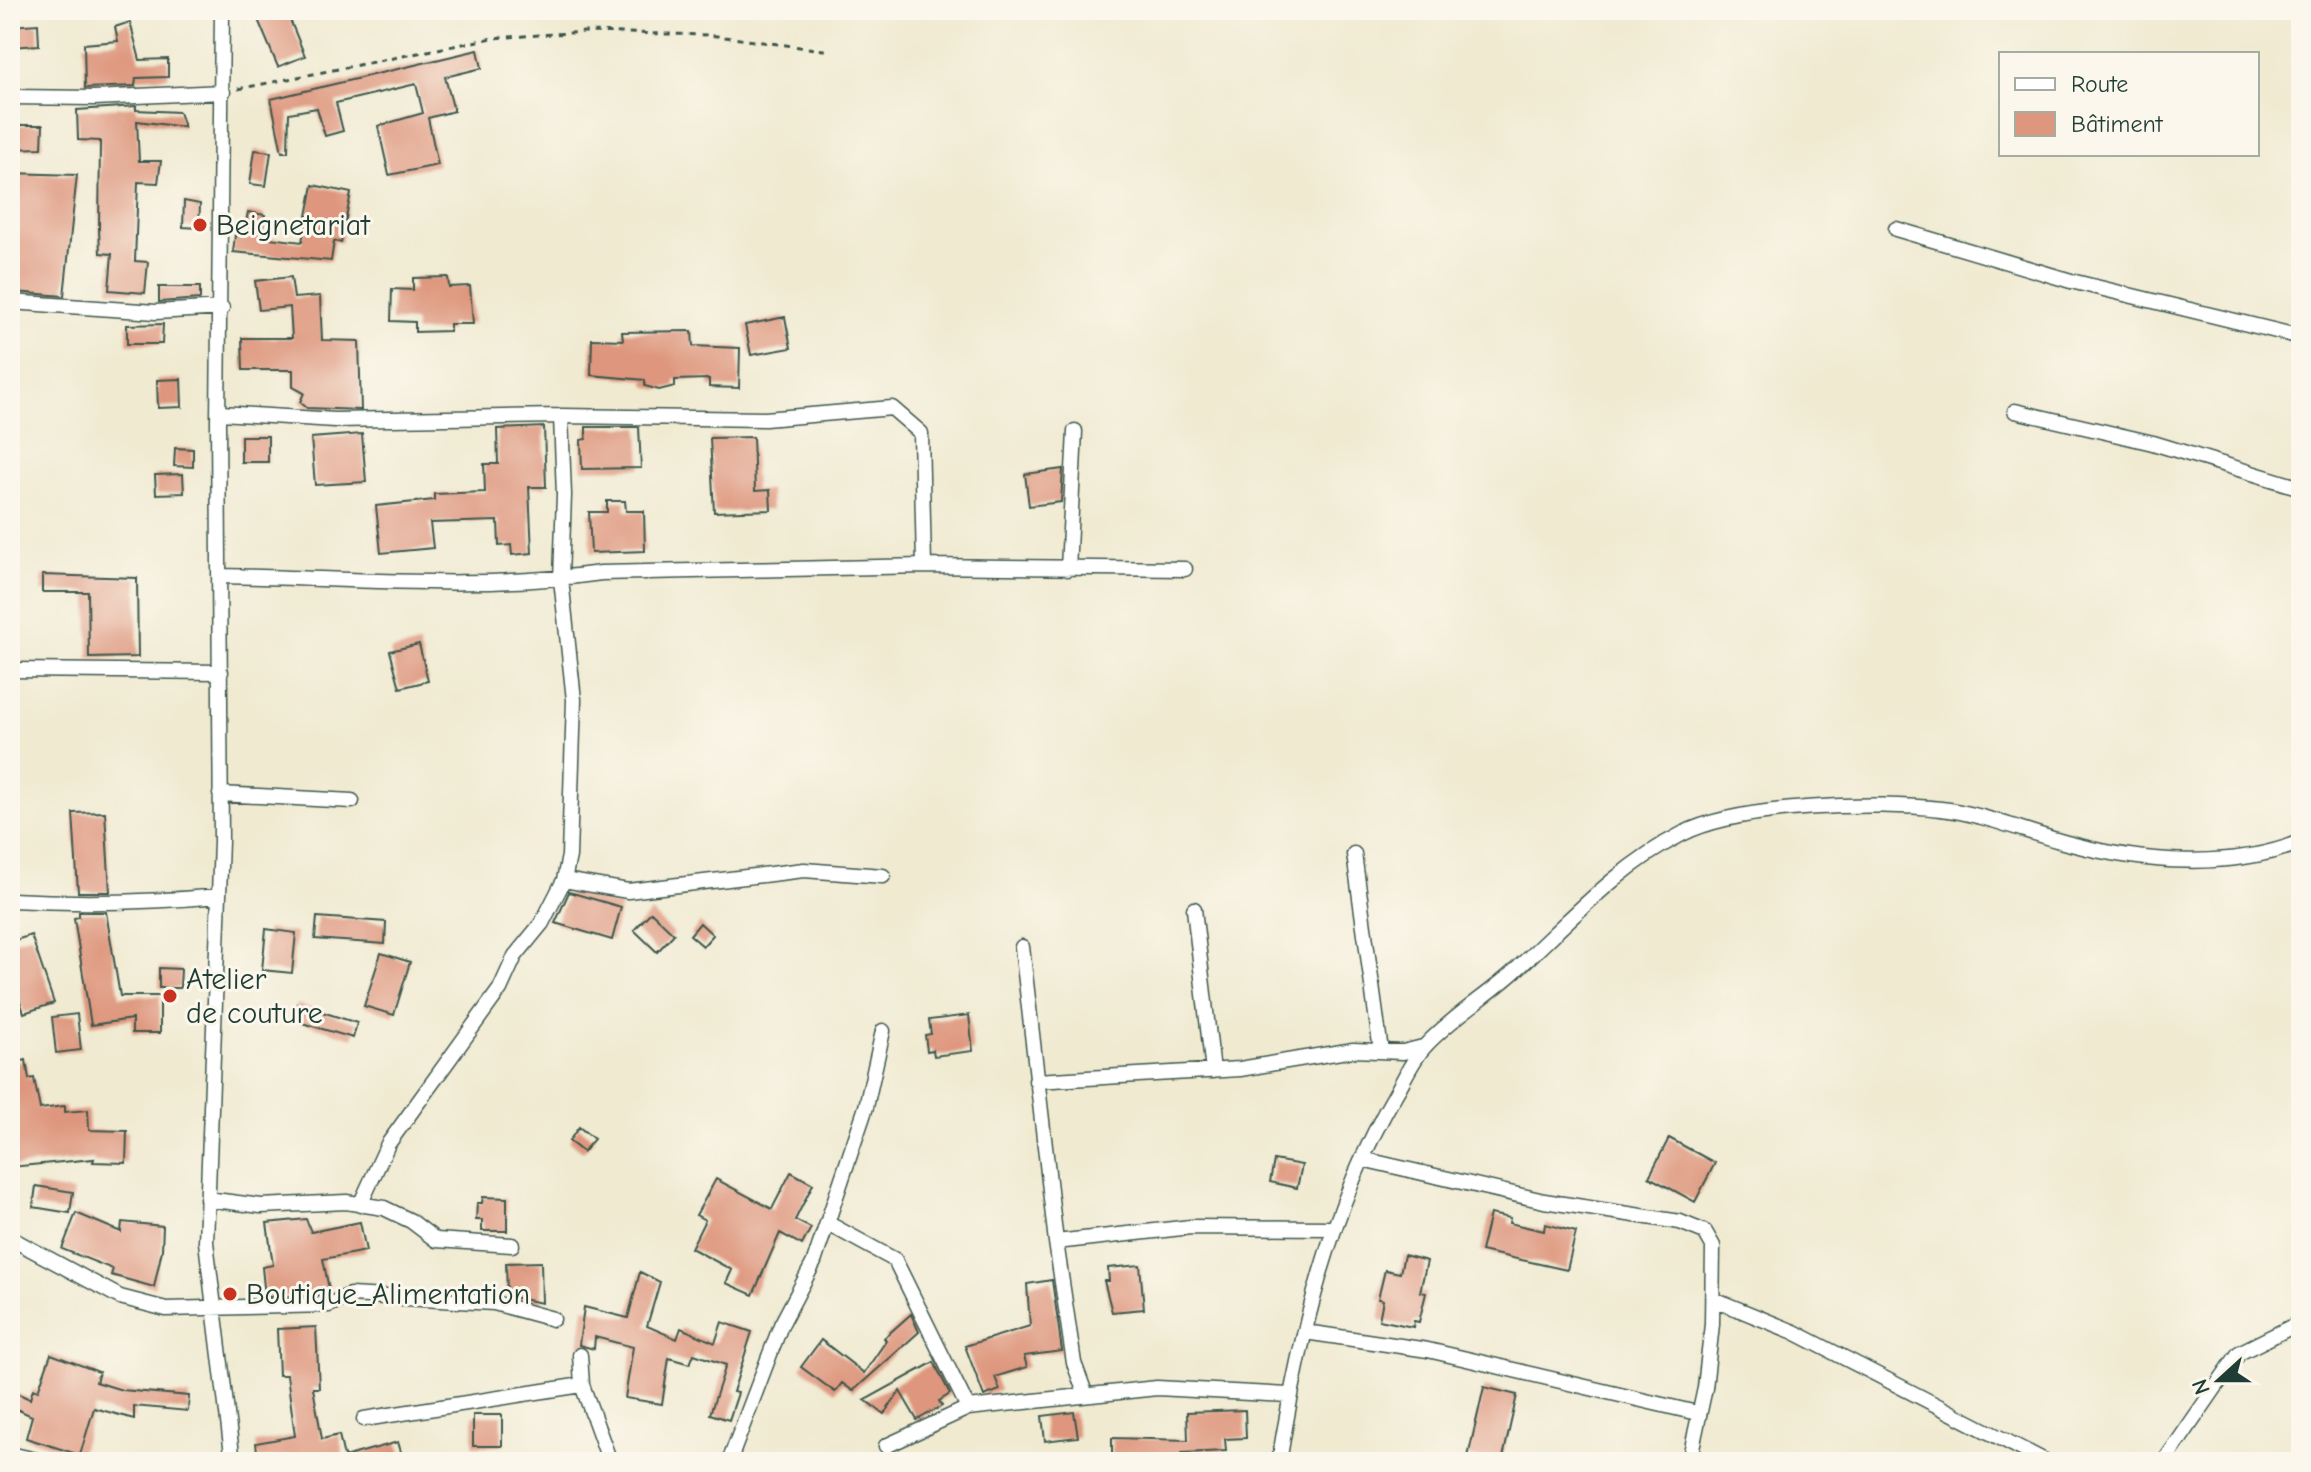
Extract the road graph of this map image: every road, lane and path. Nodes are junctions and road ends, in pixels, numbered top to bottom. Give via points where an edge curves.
1 (222, 10) edge
2 (831, 51) dead end
3 (223, 92) junction
4 (10, 97) edge
5 (1896, 229) dead end
6 (10, 302) edge
7 (222, 308) junction
8 (2301, 337) edge
9 (2015, 411) dead end
10 (221, 413) junction
11 (561, 416) junction
12 (1075, 431) dead end
13 (2301, 488) edge
14 (924, 566) junction
15 (1068, 569) junction
16 (1185, 569) dead end
17 (221, 576) junction
18 (561, 579) junction
19 (10, 670) edge
20 (221, 672) junction
21 (220, 794) junction
22 (352, 801) dead end
23 (2301, 842) edge
24 (1354, 854) dead end
25 (883, 876) dead end
26 (564, 880) junction
27 (219, 896) junction
28 (10, 900) edge
29 (1194, 909) dead end
30 (1022, 947) dead end
31 (883, 1031) dead end
32 (1423, 1047) junction
33 (1381, 1051) junction
34 (1213, 1071) junction
35 (1036, 1081) junction
36 (1362, 1159) junction
37 (207, 1199) junction
38 (360, 1205) junction
39 (827, 1223) junction
40 (1332, 1228) junction
41 (10, 1238) edge
42 (1056, 1242) junction
43 (512, 1245) dead end
44 (1713, 1299) junction
45 (215, 1310) junction
46 (553, 1319) dead end
47 (2301, 1322) edge
48 (1305, 1332) junction
49 (580, 1355) dead end
50 (582, 1385) junction
51 (1085, 1393) junction
52 (1288, 1395) junction
53 (968, 1408) junction
54 (1697, 1413) junction
55 (364, 1419) dead end
56 (886, 1446) dead end
57 (10, 1454) edge
58 (45, 1462) edge
59 (233, 1462) edge
60 (610, 1462) edge
61 (729, 1462) edge
62 (1279, 1462) edge
63 (1689, 1462) edge
64 (2047, 1462) edge
65 (2164, 1462) edge

1 - 3 street
2 - 3 path via 709,35 585,32 493,38
3 - 4 street
3 - 7 street
5 - 8 street via 2071,281
6 - 7 street via 156,312
7 - 10 street
9 - 13 street via 2153,443
10 - 11 street via 335,420
10 - 17 street
11 - 14 street via 765,419 892,408 921,433
11 - 18 street
12 - 15 street
14 - 15 street
14 - 18 street via 601,573
15 - 16 street
17 - 18 street via 402,583
17 - 20 street
18 - 26 street via 574,700
19 - 20 street
20 - 21 street
21 - 22 street
21 - 27 street
23 - 32 street via 2235,858 2183,860 2075,845 1946,809 1882,803 1708,825 1680,835 1637,862
24 - 33 street
25 - 26 street via 804,870 628,891
26 - 38 street via 500,989 388,1144
27 - 28 street via 135,904
27 - 37 street
29 - 34 street
30 - 35 street
31 - 39 street via 866,1107
32 - 33 street
32 - 36 street
33 - 34 street via 1353,1050
34 - 35 street
35 - 42 street
36 - 40 street
36 - 44 street via 1544,1201 1698,1228 1713,1246
37 - 38 street via 261,1206
37 - 45 street via 206,1242
38 - 43 street via 384,1208 436,1240
39 - 53 street via 895,1260
39 - 61 street
40 - 42 street via 1191,1227
40 - 48 street
41 - 45 street via 120,1297 166,1309
42 - 51 street via 1074,1363
44 - 54 street via 1705,1388
44 - 64 street via 1794,1332
45 - 46 street via 329,1305 350,1295 494,1303
45 - 59 street
47 - 65 street via 2239,1353
48 - 52 street
48 - 54 street via 1443,1353
49 - 50 street
50 - 55 street
50 - 60 street
51 - 52 street via 1201,1389
51 - 53 street
52 - 62 street
53 - 56 street
54 - 63 street
57 - 58 street

